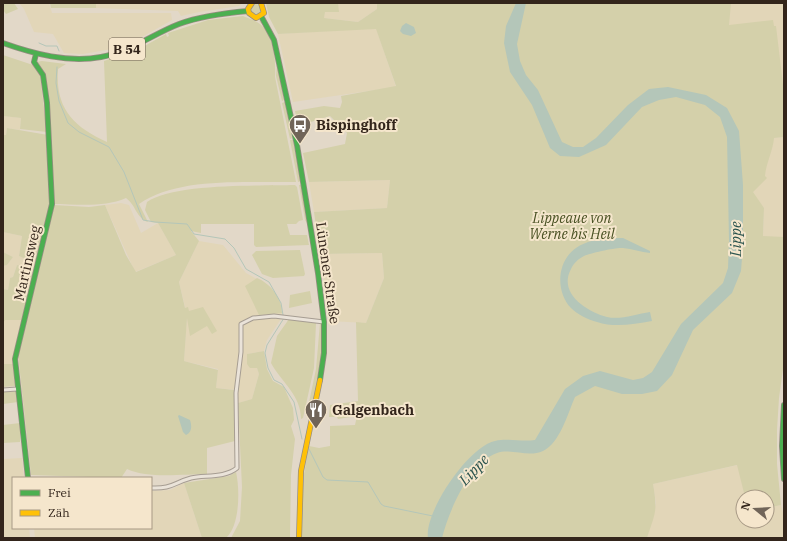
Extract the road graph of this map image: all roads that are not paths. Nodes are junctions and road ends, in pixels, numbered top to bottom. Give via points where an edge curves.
1 (252, 3) edge
2 (260, 3) edge
3 (248, 11) junction
4 (261, 16) junction
5 (3, 43) edge
6 (36, 54) junction
7 (324, 322) junction
8 (17, 389) junction
9 (3, 390) edge
10 (784, 405) edge
11 (28, 477) edge
12 (784, 479) edge
13 (152, 488) edge
14 (299, 538) edge

1 - 3 main road
2 - 4 main road via 264,8
3 - 4 main road via 254,18
3 - 6 main road, B 54 via 186,21 132,47 103,57 65,60
4 - 7 main road, Lünener Straße via 274,40 297,145
5 - 6 main road, B 54
6 - 8 main road, Martinsweg via 34,62 42,76 47,103 52,204 15,359
7 - 13 street via 288,316 254,318 243,322 240,327 241,352 236,393 237,468 230,473 190,478 167,488
7 - 14 main road, Lünener Straße via 323,368 304,447 301,471
8 - 9 street
8 - 11 main road, Martinsweg
10 - 12 main road

